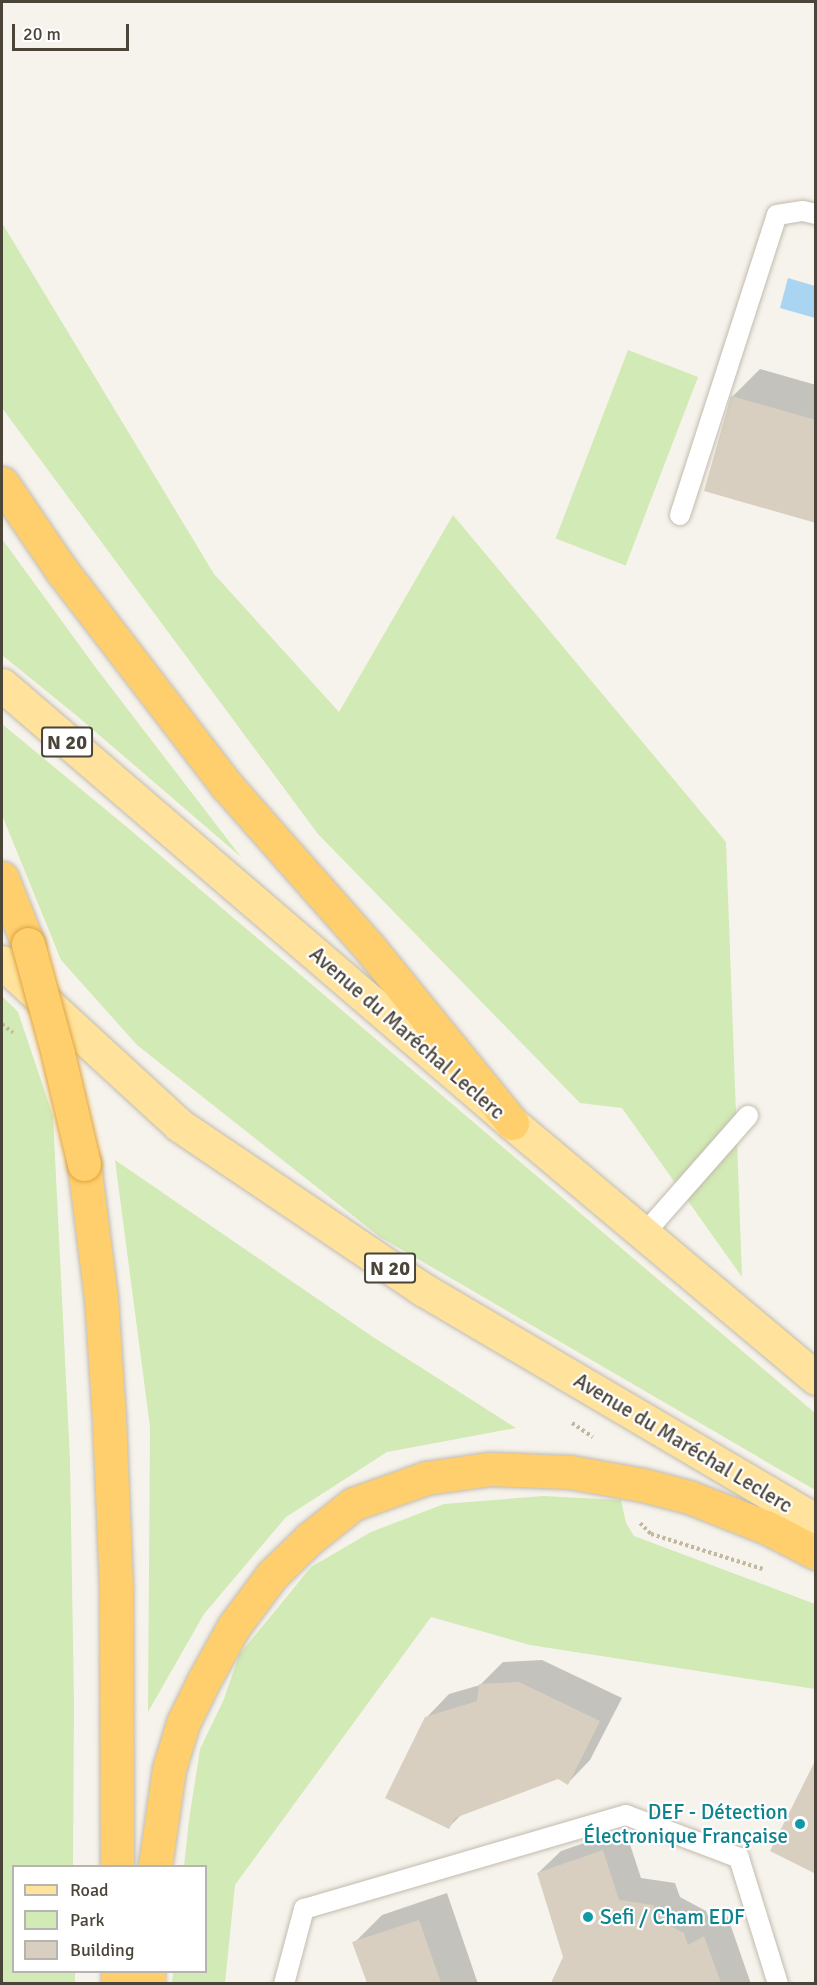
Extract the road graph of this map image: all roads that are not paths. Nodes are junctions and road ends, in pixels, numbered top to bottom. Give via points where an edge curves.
1 (816, 214) edge
2 (2, 483) edge
3 (680, 515) dead end
4 (2, 685) edge
5 (2, 878) edge
6 (15, 953) edge
7 (748, 1116) dead end
8 (512, 1123) junction
9 (643, 1235) junction
10 (816, 1378) edge
11 (816, 1521) edge
12 (816, 1552) edge
13 (117, 1865) edge
14 (155, 1865) edge
15 (284, 1983) edge
16 (778, 1983) edge

1 - 3 lane via 803,211 777,215
2 - 8 highway via 62,571 227,786 369,947
4 - 8 main road, Avenue du Maréchal Leclerc / N 20
5 - 6 highway
6 - 11 main road, Avenue du Maréchal Leclerc / N 20 via 179,1125 424,1290
6 - 13 highway, bridge via 58,1054 84,1164 101,1298 116,1587
7 - 9 lane
8 - 9 main road, Avenue du Maréchal Leclerc / N 20
9 - 10 main road, Avenue du Maréchal Leclerc / N 20
12 - 14 highway via 689,1497 570,1472 490,1469 437,1477 353,1504 272,1575 234,1626 203,1682 183,1723 169,1769
15 - 16 lane via 304,1909 626,1815 739,1858

